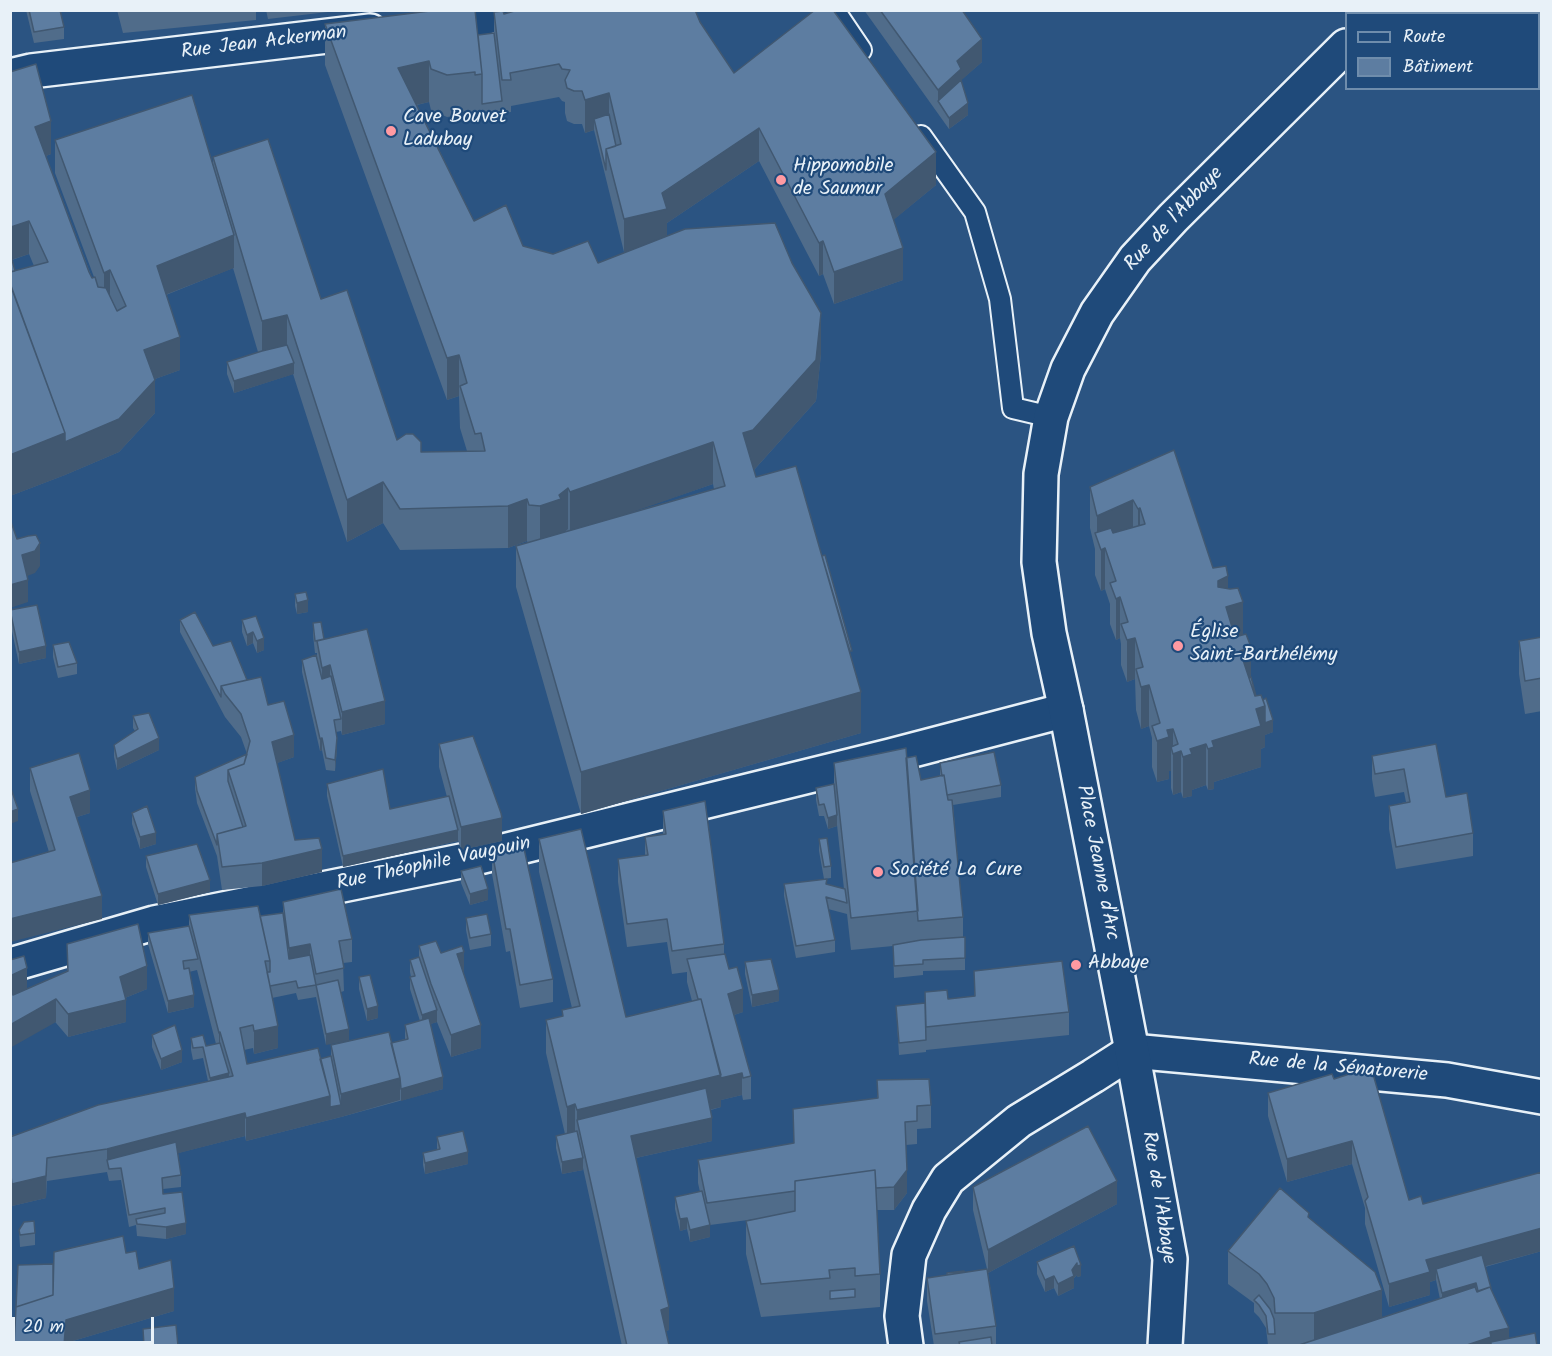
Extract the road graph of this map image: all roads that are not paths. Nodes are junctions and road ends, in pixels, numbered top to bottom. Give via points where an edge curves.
1 (518, 10) edge
2 (834, 10) edge
3 (1345, 48) edge
4 (874, 68) edge
5 (10, 76) edge
6 (908, 116) edge
7 (1051, 417) junction
8 (1066, 710) junction
9 (10, 965) edge
10 (1132, 1051) junction
11 (1542, 1097) edge
12 (906, 1346) edge
13 (1165, 1346) edge

1 - 5 street, Rue Jean Ackerman via 479,19
2 - 4 lane
3 - 7 street, Rue de l'Abbaye via 1135,259 1097,313 1068,369
6 - 7 lane via 975,212 1000,298 1013,408
7 - 8 street, Rue de l'Abbaye via 1041,474 1039,562
8 - 9 street, Rue Théophile Vaugouin via 471,859 154,922
8 - 10 street, Place Jeanne d'Arc
10 - 11 street, Rue de la Sénatorerie via 1447,1080
10 - 12 street via 1019,1121 948,1179 909,1255 902,1317
10 - 13 street, Rue de l'Abbaye via 1170,1259

